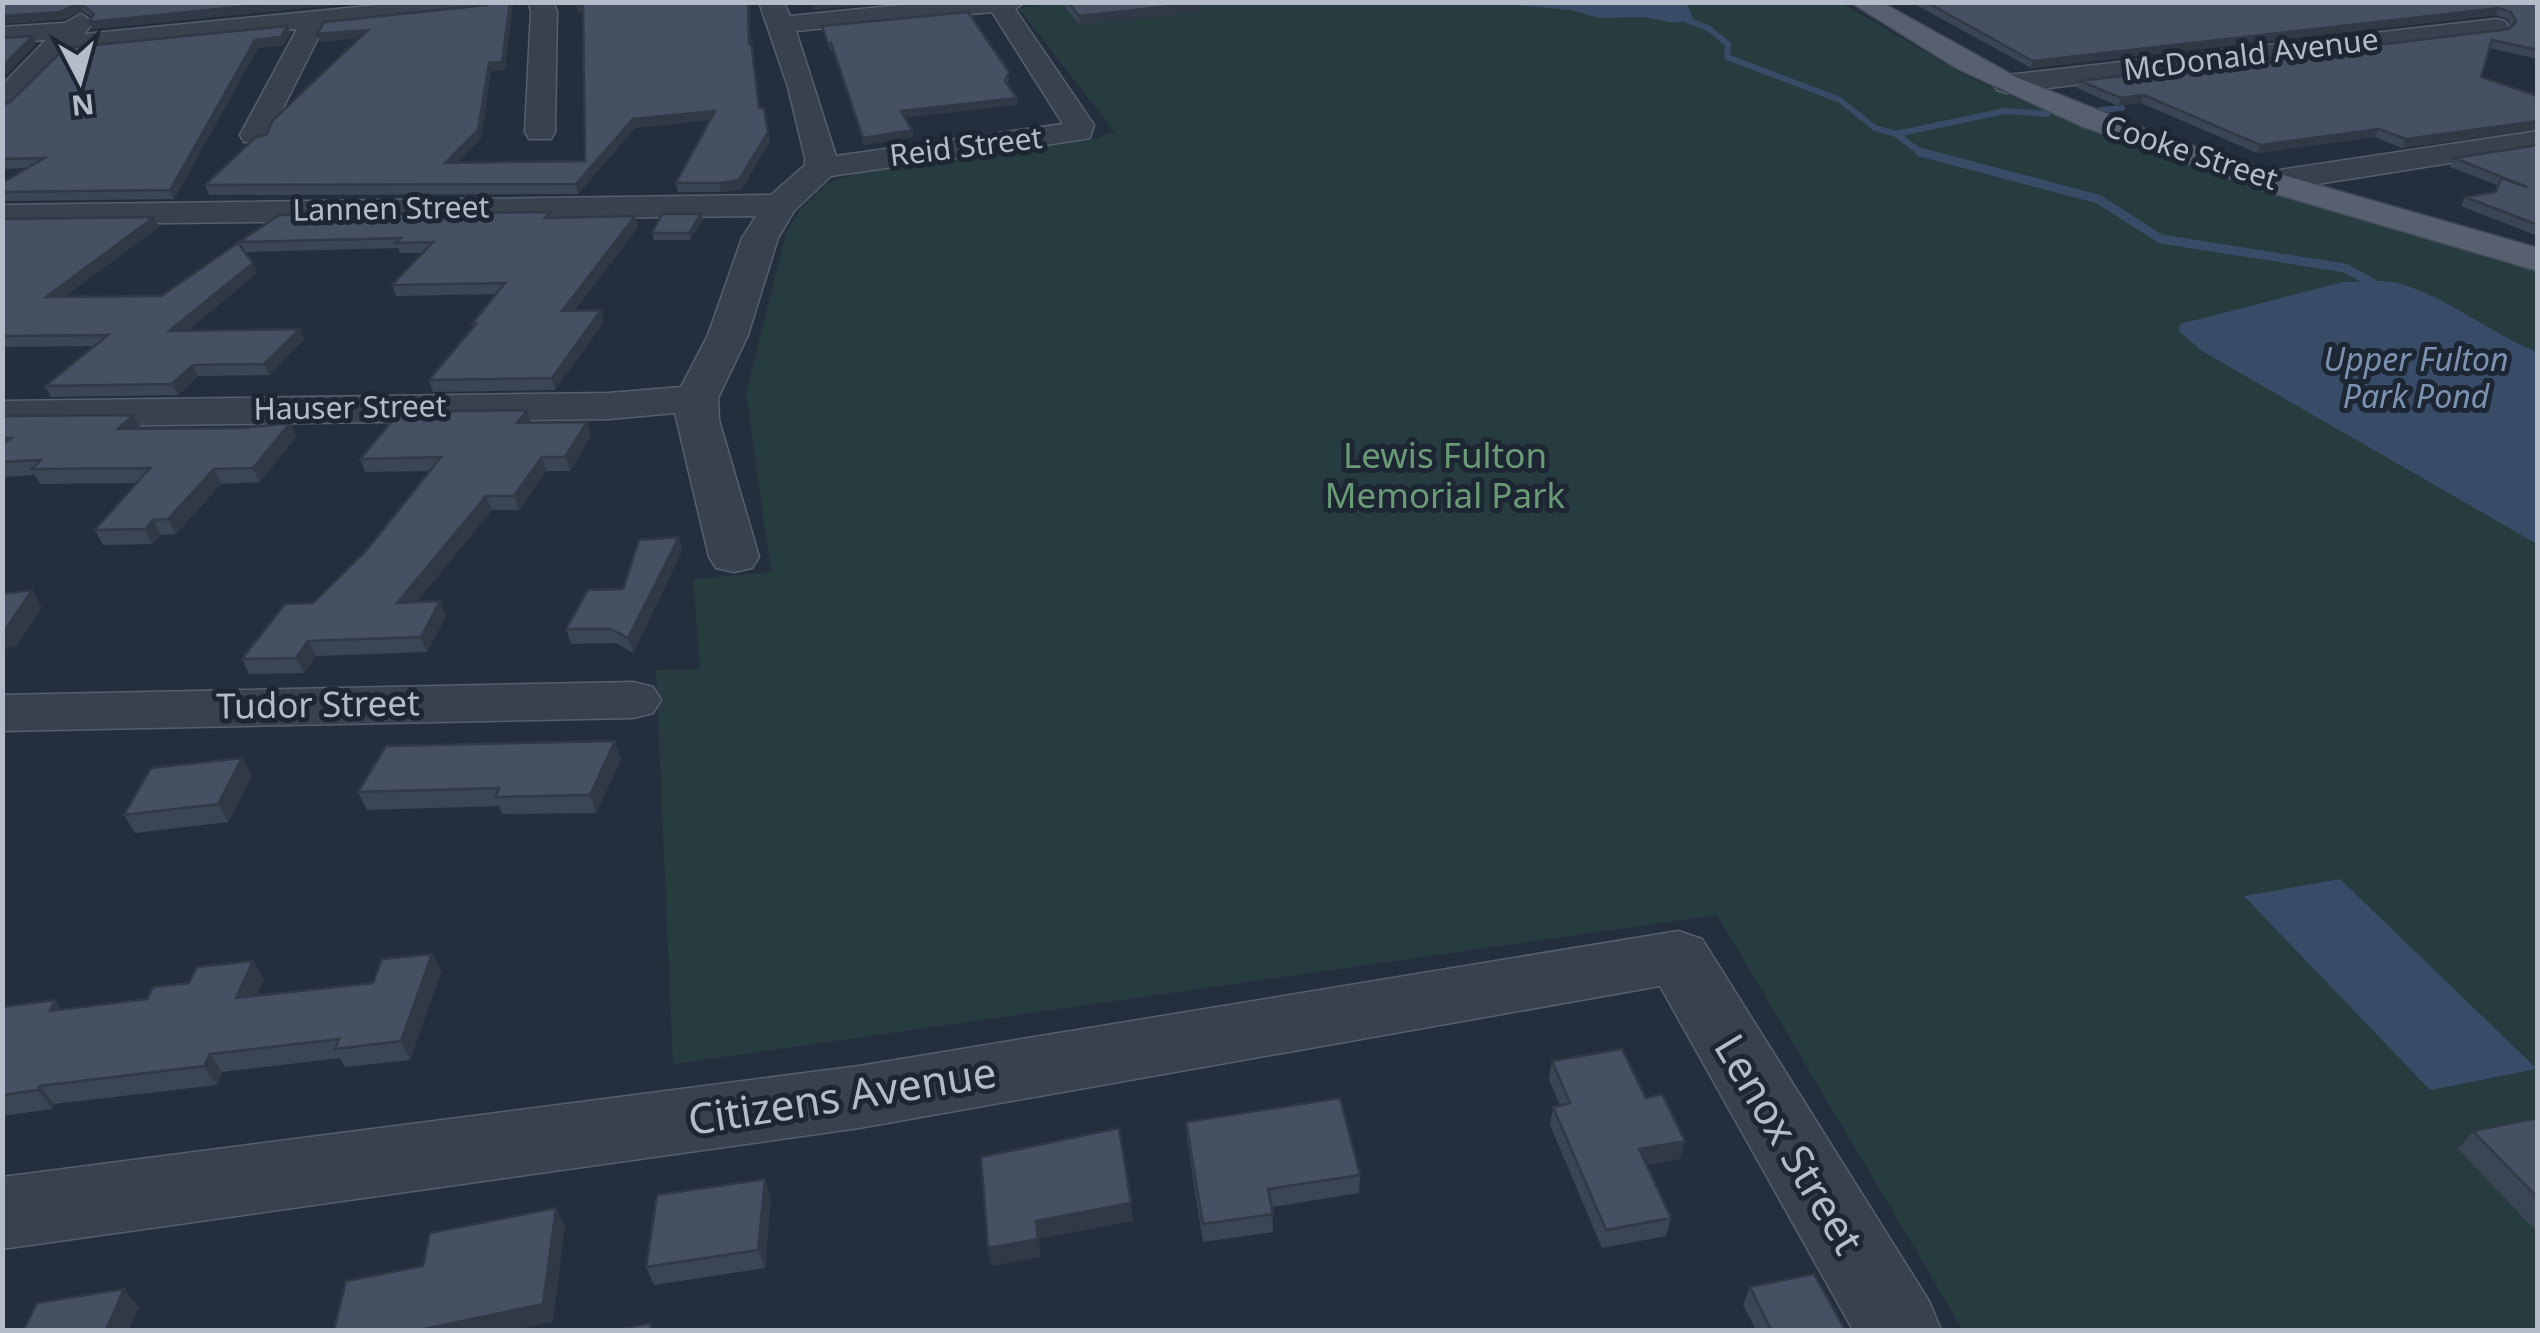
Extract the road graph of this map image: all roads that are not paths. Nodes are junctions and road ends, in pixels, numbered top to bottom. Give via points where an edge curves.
1 (106, 2) edge
2 (489, 2) edge
3 (540, 2) edge
4 (1012, 2) edge
5 (1862, 2) edge
6 (999, 3) edge
7 (2419, 11) edge
8 (776, 14) edge
9 (314, 19) junction
10 (2496, 27) junction
11 (2524, 33) edge
12 (2, 34) edge
13 (63, 38) junction
14 (2007, 84) junction
15 (2, 102) edge
16 (540, 132) dead end
17 (254, 135) edge
18 (2538, 140) edge
19 (821, 168) junction
20 (2273, 181) junction
21 (780, 205) junction
22 (2, 215) edge
23 (2538, 260) edge
24 (697, 398) junction
25 (2, 414) edge
26 (734, 556) dead end
27 (633, 700) dead end
28 (2, 713) edge
29 (1678, 956) joint
30 (2, 1212) edge
31 (1899, 1330) edge

1 - 13 street
2 - 9 street
3 - 16 street
4 - 6 street
5 - 14 main road, Cooke Street
6 - 8 street
6 - 19 street, Reid Street via 1079,131
7 - 10 street
8 - 19 street via 824,156
9 - 13 street
9 - 17 street
10 - 11 street
10 - 14 street, McDonald Avenue
12 - 13 street
13 - 15 street
14 - 20 main road, Cooke Street via 2117,130
18 - 20 street
19 - 21 street
20 - 23 main road, Cooke Street
21 - 22 street, Lannen Street
21 - 24 street via 760,238 728,335
24 - 25 street, Hauser Street via 609,406
24 - 26 street via 696,420
27 - 28 street, Tudor Street
29 - 30 street, Citizens Avenue via 859,1097
29 - 31 street, Lenox Street

